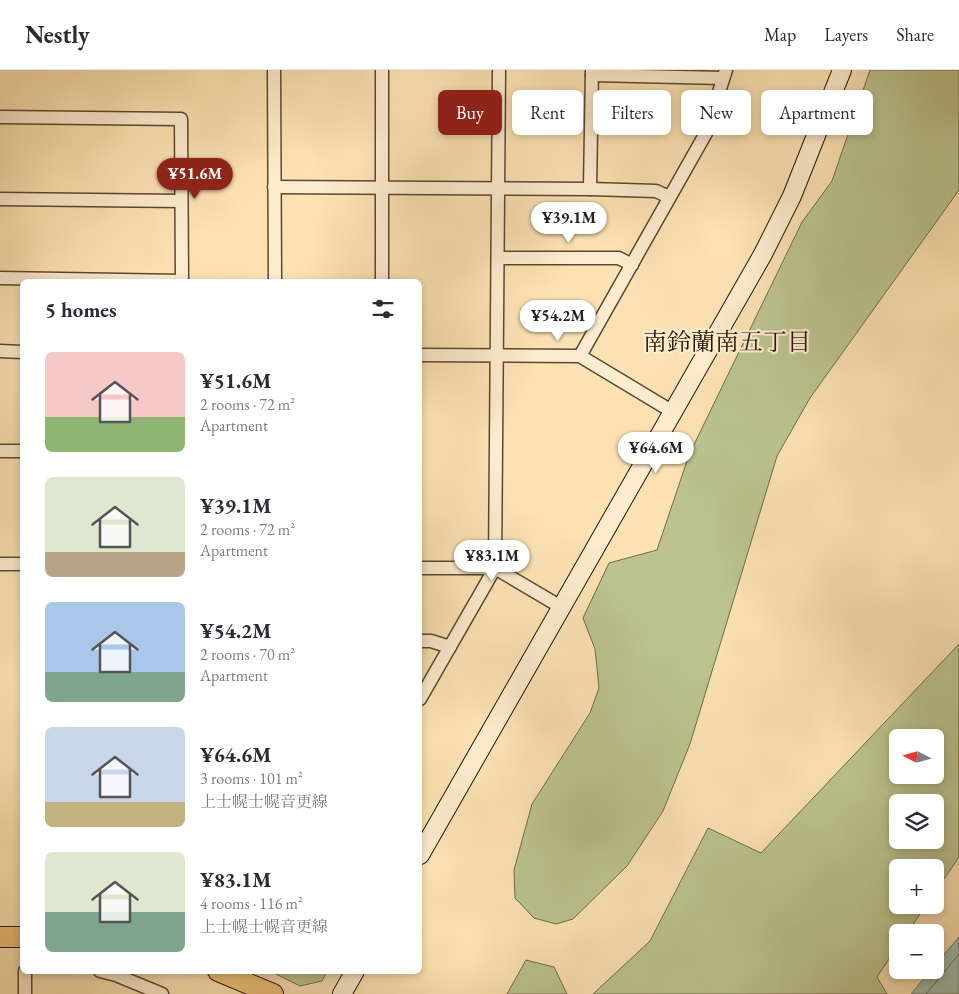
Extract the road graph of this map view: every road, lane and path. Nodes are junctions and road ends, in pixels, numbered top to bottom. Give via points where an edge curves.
1 (274, 70) edge
2 (382, 70) edge
3 (499, 70) edge
4 (842, 70) edge
5 (592, 72) edge
6 (724, 74) edge
7 (0, 117) edge
8 (274, 187) junction
9 (382, 187) junction
10 (498, 189) junction
11 (590, 189) junction
12 (669, 197) junction
13 (0, 199) edge
14 (182, 201) junction
15 (498, 258) junction
16 (632, 265) junction
17 (0, 278) edge
18 (61, 279) edge
19 (182, 279) edge
20 (275, 279) edge
21 (382, 279) edge
22 (0, 351) edge
23 (20, 352) edge
24 (422, 355) edge
25 (497, 355) junction
26 (580, 356) junction
27 (673, 412) junction
28 (0, 451) edge
29 (20, 451) edge
30 (0, 564) edge
31 (20, 564) edge
32 (422, 568) edge
33 (495, 568) junction
34 (561, 607) junction
35 (422, 641) edge
36 (450, 647) junction
37 (422, 696) edge
38 (422, 848) edge
39 (0, 937) edge
40 (20, 937) edge
41 (25, 974) edge
42 (112, 974) edge
43 (225, 974) edge
44 (353, 974) edge
45 (25, 994) edge
46 (162, 994) edge
47 (273, 994) edge
48 (342, 994) edge

1 - 8 street
2 - 9 street
3 - 10 street
4 - 27 main road via 792,196
5 - 6 street
5 - 11 street
6 - 12 street via 706,133
7 - 14 street via 181,119
8 - 9 street
8 - 20 street
9 - 10 street
9 - 21 street
10 - 11 street
10 - 15 street
11 - 12 street via 656,191
12 - 16 street
13 - 14 street
14 - 19 street
15 - 16 street via 619,258
15 - 25 street
16 - 26 street
17 - 18 street
22 - 23 street
24 - 25 street
25 - 26 street
25 - 33 street
26 - 27 street
27 - 34 main road
28 - 29 street
30 - 31 street
32 - 33 street
33 - 34 street
33 - 36 street
34 - 38 main road
35 - 36 street
36 - 37 street
39 - 40 main road
41 - 45 street
42 - 46 street
43 - 47 main road
44 - 48 main road

